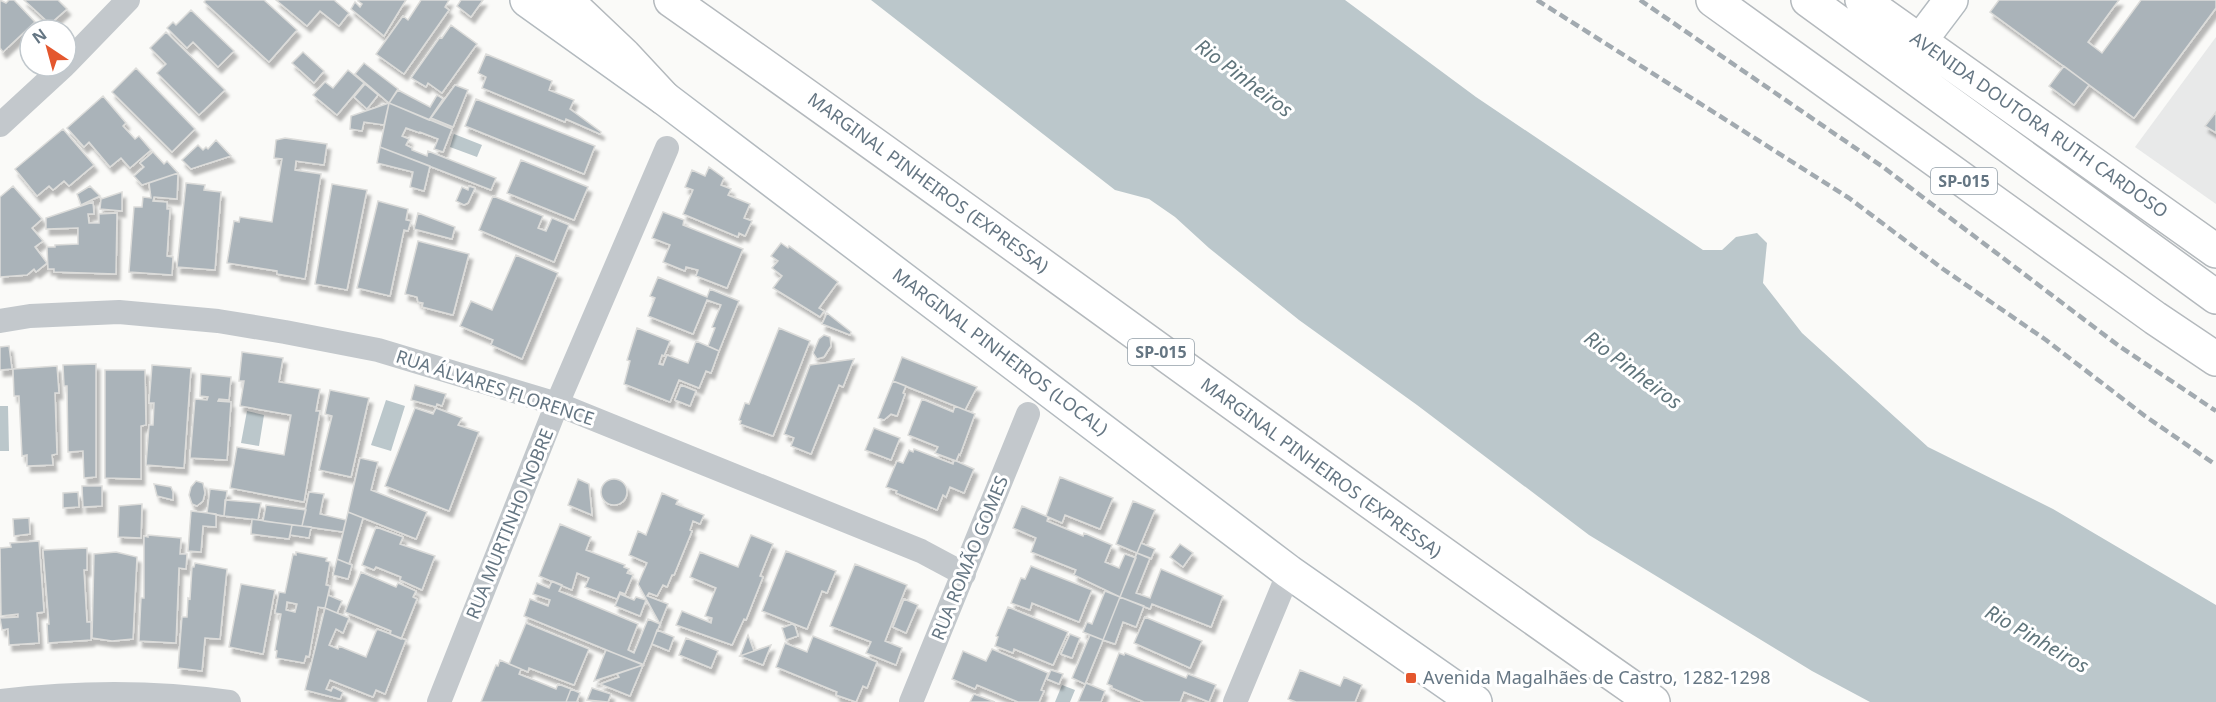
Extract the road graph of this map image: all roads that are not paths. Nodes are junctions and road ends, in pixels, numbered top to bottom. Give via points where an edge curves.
1 (128, 0) edge
2 (527, 0) edge
3 (566, 0) edge
4 (671, 0) edge
5 (1713, 0) edge
6 (1808, 0) edge
7 (1862, 0) edge
8 (1951, 0) edge
9 (1920, 41) junction
10 (78, 52) edge
11 (51, 78) edge
12 (664, 98) junction
13 (0, 125) edge
14 (667, 148) dead end
15 (2216, 251) edge
16 (2216, 297) edge
17 (0, 321) edge
18 (2216, 359) edge
19 (557, 404) junction
20 (1028, 414) dead end
21 (1289, 572) junction
22 (964, 574) junction
23 (0, 701) edge
24 (229, 702) edge
25 (439, 702) edge
26 (911, 702) edge
27 (1235, 702) edge
28 (1475, 702) edge
29 (1653, 702) edge

1 - 10 street
2 - 12 main road, MARGINAL PINHEIROS (LOCAL)
3 - 12 main road
4 - 29 main road, MARGINAL PINHEIROS (EXPRESSA) / SP-015 via 860,132 1455,565
5 - 18 main road, SP-015
6 - 16 main road
7 - 9 main road, AVENIDA DOUTORA RUTH CARDOSO
8 - 9 main road
9 - 15 main road, AVENIDA DOUTORA RUTH CARDOSO
11 - 13 street
12 - 21 main road, MARGINAL PINHEIROS (LOCAL)
14 - 19 street, RUA MURTINHO NOBRE
17 - 19 street, RUA ÁLVARES FLORENCE via 119,312 230,323 378,350
19 - 22 street, RUA ÁLVARES FLORENCE via 921,550
19 - 25 street, RUA MURTINHO NOBRE
20 - 22 street, RUA ROMÃO GOMES
21 - 27 street
21 - 28 main road, MARGINAL PINHEIROS (LOCAL)
22 - 26 street, RUA ROMÃO GOMES
23 - 24 street via 125,694

